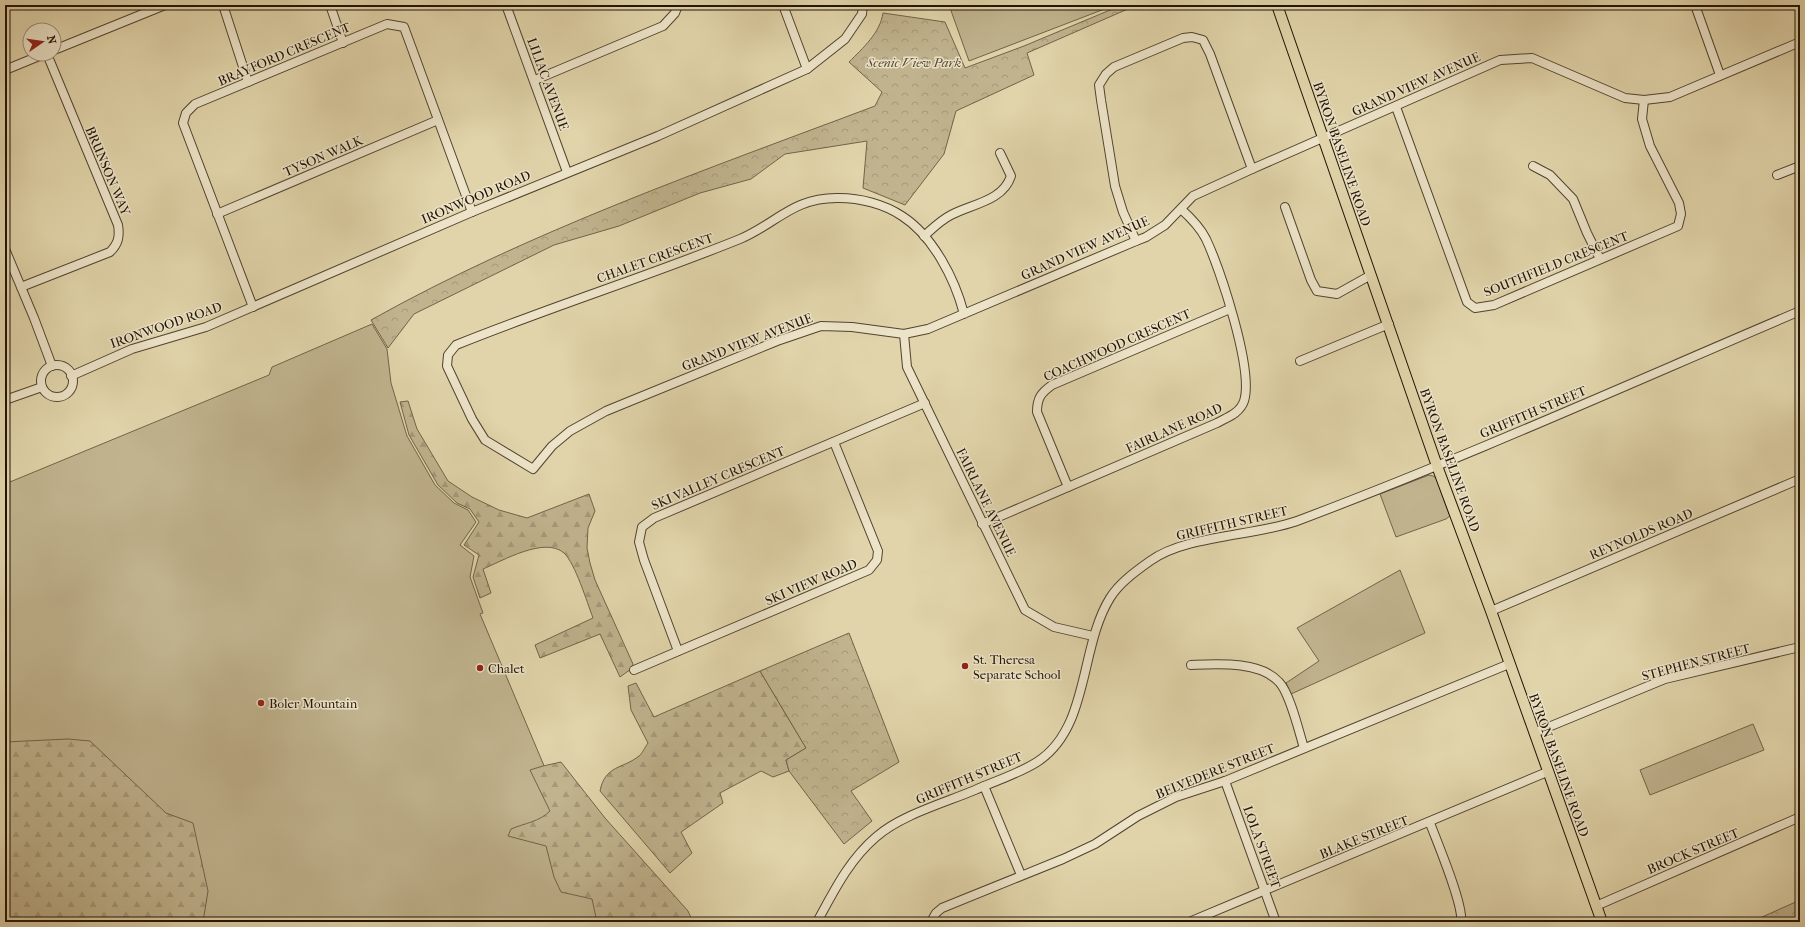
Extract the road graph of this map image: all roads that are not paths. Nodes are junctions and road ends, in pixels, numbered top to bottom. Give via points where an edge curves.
1 (165, 5) edge
2 (223, 5) edge
3 (330, 5) edge
4 (506, 5) edge
5 (678, 5) edge
6 (783, 5) edge
7 (863, 5) edge
8 (1277, 5) edge
9 (1695, 5) edge
10 (1800, 42) edge
11 (343, 43) junction
12 (62, 47) edge
13 (25, 62) edge
14 (48, 62) edge
15 (807, 69) junction
16 (5, 70) edge
17 (1720, 75) junction
18 (535, 80) junction
19 (248, 82) junction
20 (1644, 100) junction
21 (1396, 106) junction
22 (438, 120) junction
23 (1323, 139) junction
24 (1000, 153) dead end
25 (1533, 166) dead end
26 (1800, 166) edge
27 (1252, 169) junction
28 (567, 172) junction
29 (1777, 175) dead end
30 (1285, 207) dead end
31 (1181, 209) junction
32 (472, 212) junction
33 (217, 214) junction
34 (924, 236) junction
35 (1136, 241) junction
36 (5, 249) edge
37 (1600, 259) junction
38 (1371, 275) junction
39 (21, 287) junction
40 (253, 307) junction
41 (1230, 309) junction
42 (1800, 311) edge
43 (964, 314) junction
44 (1389, 324) junction
45 (904, 334) junction
46 (1300, 361) dead end
47 (52, 366) junction
48 (72, 376) junction
49 (42, 387) junction
50 (5, 400) edge
51 (925, 403) junction
52 (834, 442) junction
53 (1436, 466) junction
54 (533, 468) joint
55 (1800, 479) edge
56 (1068, 486) junction
57 (982, 524) junction
58 (1491, 611) junction
59 (1093, 636) junction
60 (1800, 647) edge
61 (678, 651) junction
62 (1509, 664) junction
63 (1192, 665) dead end
64 (634, 670) dead end
65 (1534, 733) junction
66 (1304, 748) junction
67 (1547, 772) junction
68 (1225, 781) junction
69 (984, 786) junction
70 (1799, 820) edge
71 (1430, 822) junction
72 (1021, 875) junction
73 (1264, 890) junction
74 (1596, 906) junction
75 (817, 922) edge
76 (931, 922) edge
77 (1189, 922) edge
78 (1276, 922) edge
79 (1461, 922) edge
80 (1602, 922) edge

1 - 12 street
2 - 19 street
3 - 11 street
4 - 18 street, LILIAC AVENUE
5 - 18 street via 675,13 663,26
6 - 15 street
7 - 15 street, IRONWOOD ROAD via 862,14 845,39
8 - 23 main road, BYRON BASELINE ROAD
9 - 17 street
10 - 17 street, GRAND VIEW AVENUE
11 - 19 street, BRAYFORD CRESCENT
11 - 22 street, BRAYFORD CRESCENT via 387,24 404,27
13 - 16 street
14 - 39 street, BRUNSON WAY via 118,225 119,233 118,240 110,252
15 - 28 street, IRONWOOD ROAD via 658,136
17 - 20 street, GRAND VIEW AVENUE via 1670,97
18 - 28 street, LILIAC AVENUE
19 - 33 street, BRAYFORD CRESCENT via 195,104 186,113 184,123
20 - 21 street, GRAND VIEW AVENUE via 1625,98 1532,58 1516,58 1500,60 1479,68
20 - 37 street, SOUTHFIELD CRESCENT via 1642,119 1650,146 1679,203 1681,214 1678,226
21 - 23 street, GRAND VIEW AVENUE
21 - 37 street, SOUTHFIELD CRESCENT via 1467,302 1476,308 1494,305
22 - 32 street, BRAYFORD CRESCENT
22 - 33 street, TYSON WALK
23 - 27 street, GRAND VIEW AVENUE
23 - 38 main road, BYRON BASELINE ROAD
24 - 34 street via 1011,176 1008,186 988,200 952,214
25 - 37 street via 1550,175 1573,199
26 - 29 street
27 - 31 street, GRAND VIEW AVENUE via 1194,196
27 - 35 street via 1203,40 1192,36 1183,38 1114,67 1099,85 1115,186
28 - 32 street, IRONWOOD ROAD
30 - 38 street via 1317,291 1338,294
31 - 35 street, GRAND VIEW AVENUE via 1165,225
31 - 41 street, FAIRLANE ROAD via 1198,225 1206,239
32 - 40 street, IRONWOOD ROAD
33 - 40 street, BRAYFORD CRESCENT
34 - 43 street, CHALET CRESCENT via 943,265
34 - 54 street, CHALET CRESCENT via 902,216 876,203 838,198 810,202 792,208 742,238 456,345 448,355 447,366 485,440
35 - 43 street, GRAND VIEW AVENUE
36 - 39 street
38 - 44 main road, BYRON BASELINE ROAD
39 - 47 street
40 - 48 street, IRONWOOD ROAD via 206,327 132,349
41 - 56 street, FAIRLANE ROAD via 1238,331 1246,385 1244,400 1238,412
41 - 56 street, COACHWOOD CRESCENT via 1052,385 1043,392 1037,400 1037,412
42 - 53 street, GRIFFITH STREET
43 - 45 street, GRAND VIEW AVENUE
44 - 46 street
44 - 53 main road, BYRON BASELINE ROAD
45 - 51 street, FAIRLANE AVENUE via 907,367
45 - 54 street, GRAND VIEW AVENUE via 821,326 777,341 606,411 570,431 552,446
47 - 48 street via 65,368
47 - 49 street via 44,372
48 - 49 street via 71,388 62,396 49,395
49 - 50 street
51 - 52 street, SKI VALLEY CRESCENT
51 - 57 street, FAIRLANE AVENUE
52 - 61 street, SKI VALLEY CRESCENT via 654,518 642,527 639,542 644,560
52 - 61 street, SKI VIEW ROAD via 878,551 877,560 869,570
53 - 58 main road, BYRON BASELINE ROAD
53 - 59 street, GRIFFITH STREET via 1292,522 1176,548 1154,558 1129,577 1112,595
55 - 58 street, REYNOLDS ROAD
56 - 57 street, FAIRLANE ROAD
57 - 59 street, FAIRLANE AVENUE via 1025,610 1054,627
58 - 62 main road, BYRON BASELINE ROAD
59 - 69 street, GRIFFITH STREET via 1075,708 1062,737 1038,762
60 - 65 street, STEPHEN STREET via 1665,680
61 - 64 street, SKI VIEW ROAD
62 - 65 main road, BYRON BASELINE ROAD
62 - 66 street, BELVEDERE STREET
63 - 66 street via 1230,665 1262,670 1280,682 1288,698
65 - 67 main road, BYRON BASELINE ROAD
66 - 68 street, BELVEDERE STREET
67 - 71 street, BLAKE STREET
67 - 74 main road, BYRON BASELINE ROAD
68 - 72 street, BELVEDERE STREET via 1176,797 1138,816 1095,844
68 - 73 street, LOLA STREET
69 - 72 street
69 - 75 street, GRIFFITH STREET via 906,818 877,836 851,863 839,880
70 - 74 street, BROCK STREET
71 - 73 street, BLAKE STREET
71 - 79 street via 1457,898 1462,915
72 - 76 street, BELVEDERE STREET via 942,908
73 - 77 street, BLAKE STREET
73 - 78 street, LOLA STREET
74 - 80 main road, BYRON BASELINE ROAD

